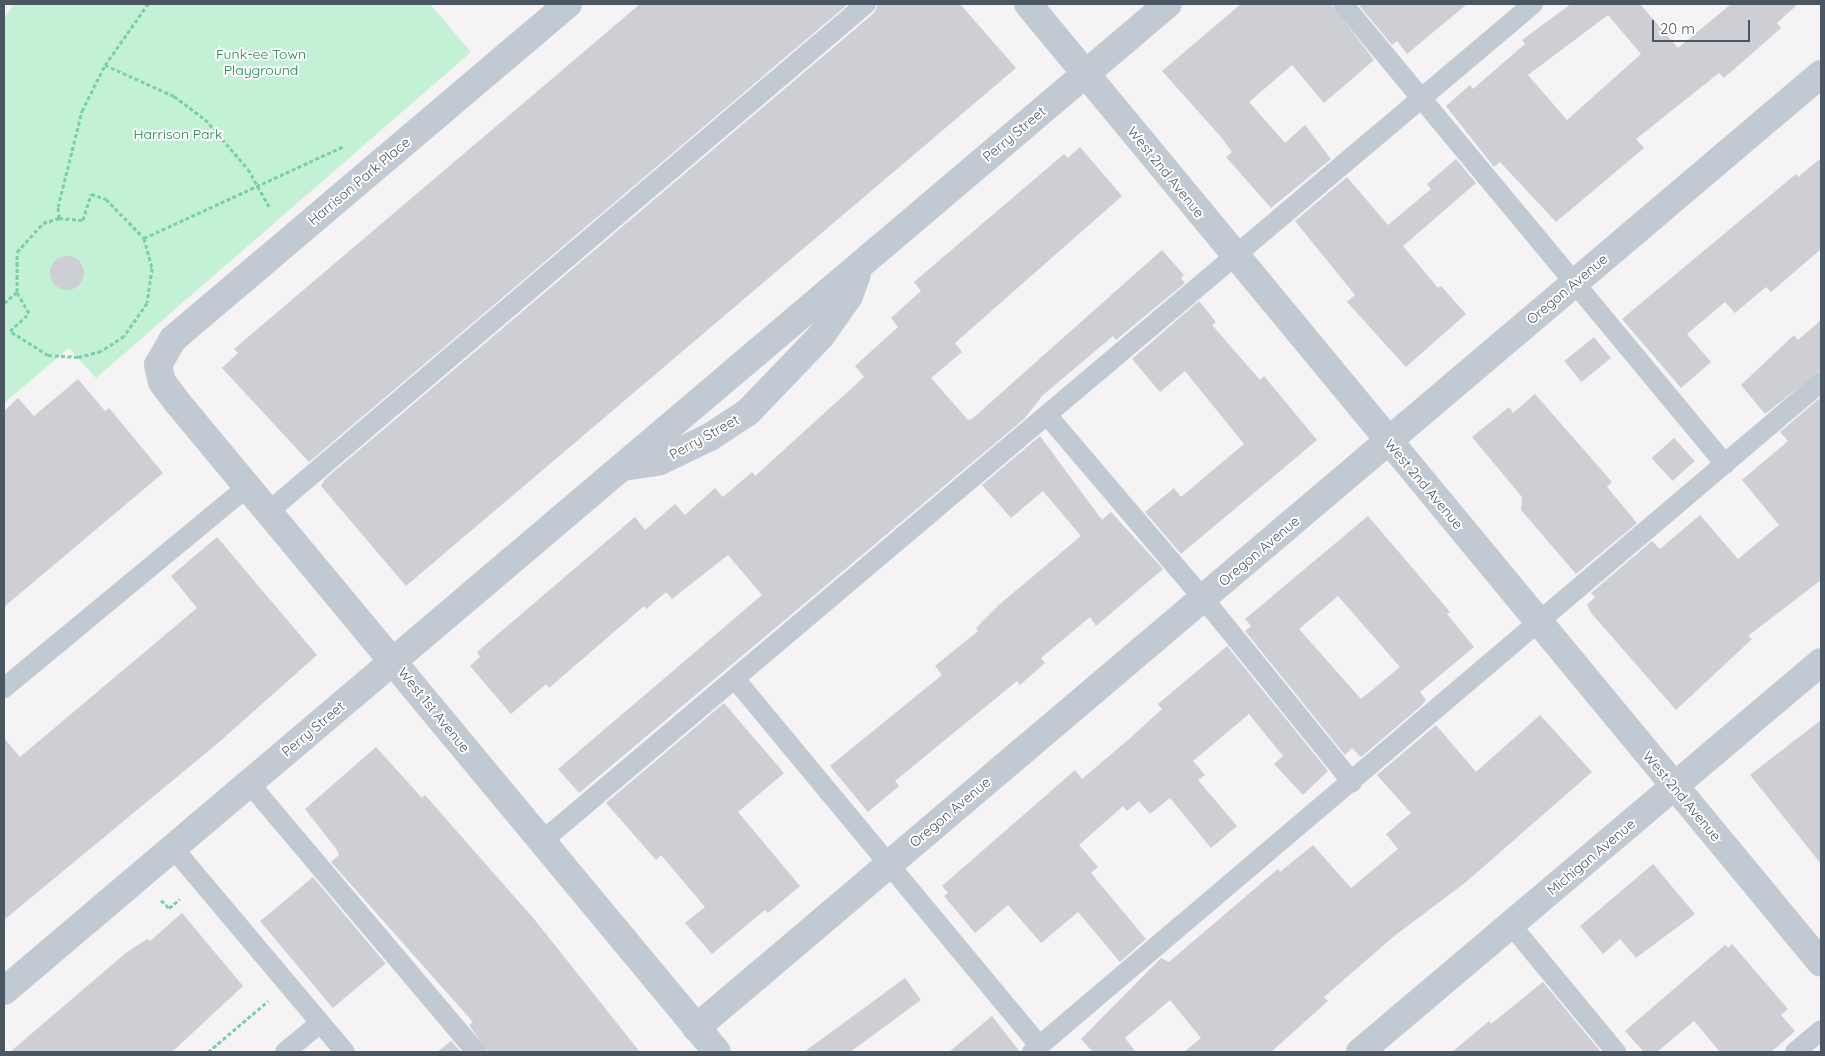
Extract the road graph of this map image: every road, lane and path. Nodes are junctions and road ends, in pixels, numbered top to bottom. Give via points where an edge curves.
1 (148, 4) edge
2 (568, 4) edge
3 (866, 4) edge
4 (1028, 4) edge
5 (1168, 4) edge
6 (1343, 4) edge
7 (1532, 4) edge
8 (105, 65) junction
9 (1085, 74) junction
10 (1821, 74) edge
11 (1421, 98) junction
12 (344, 146) dead end
13 (259, 185) junction
14 (270, 208) dead end
15 (59, 218) junction
16 (144, 238) junction
17 (1235, 256) junction
18 (860, 265) junction
19 (1573, 284) junction
20 (17, 292) junction
21 (4, 302) edge
22 (158, 365) joint
23 (1821, 382) edge
24 (1047, 415) junction
25 (1388, 441) junction
26 (1725, 464) junction
27 (624, 467) junction
28 (247, 487) junction
29 (268, 512) junction
30 (1203, 598) junction
31 (1537, 621) junction
32 (394, 661) junction
33 (1820, 665) edge
34 (735, 679) junction
35 (4, 688) edge
36 (1352, 782) junction
37 (249, 783) junction
38 (1674, 787) junction
39 (541, 842) junction
40 (174, 849) junction
41 (888, 864) junction
42 (185, 894) dead end
43 (161, 900) dead end
44 (1512, 924) junction
45 (1821, 963) edge
46 (4, 991) edge
47 (266, 991) dead end
48 (320, 1023) junction
49 (696, 1028) junction
50 (1821, 1030) edge
51 (1036, 1049) edge
52 (208, 1052) edge
53 (285, 1052) edge
54 (345, 1052) edge
55 (476, 1052) edge
56 (717, 1052) edge
57 (1360, 1052) edge
58 (1616, 1052) edge
59 (1795, 1052) edge

1 - 8 path
2 - 22 street, Harrison Park Place via 173,338
3 - 29 lane
4 - 9 street, West 2nd Avenue
5 - 9 street, Perry Street
6 - 11 lane
7 - 11 lane
8 - 13 path via 174,96 206,119
8 - 15 path via 82,111 58,207
9 - 17 street, West 2nd Avenue
9 - 18 street, Perry Street
10 - 19 street, Oregon Avenue
11 - 17 lane
11 - 19 lane
12 - 13 path
13 - 14 path
13 - 16 path
15 - 16 path via 83,220 91,194 119,208
15 - 20 path via 43,223 18,252
16 - 20 path via 152,268 147,303 124,336 101,351 78,357 48,355 21,341 10,331 29,313
17 - 24 lane
17 - 25 street, West 2nd Avenue
18 - 27 street, Perry Street
18 - 27 street, Perry Street via 849,296 821,336 748,412 710,437 660,461
19 - 25 street, Oregon Avenue
19 - 26 lane
20 - 21 path
22 - 28 street, West 1st Avenue via 162,382
23 - 26 lane
24 - 30 lane
24 - 34 lane
25 - 30 street, Oregon Avenue
25 - 31 street, West 2nd Avenue
26 - 31 lane
27 - 32 street, Perry Street
28 - 29 street, West 1st Avenue
28 - 35 lane
29 - 32 street, West 1st Avenue
30 - 36 lane
30 - 41 street, Oregon Avenue
31 - 36 lane
31 - 38 street, West 2nd Avenue
32 - 37 street, Perry Street
32 - 39 street, West 1st Avenue
33 - 38 street, Michigan Avenue
34 - 39 lane
34 - 41 lane
36 - 51 lane
37 - 40 street, Perry Street
37 - 55 lane
38 - 44 street, Michigan Avenue
38 - 45 street, West 2nd Avenue
39 - 49 street, West 1st Avenue
40 - 46 street, Perry Street
40 - 48 lane
41 - 49 street, Oregon Avenue
41 - 51 lane
42 - 43 path via 169,908
44 - 57 street, Michigan Avenue
44 - 58 lane
47 - 52 path via 272,998
48 - 53 lane
48 - 54 lane
49 - 56 street, West 1st Avenue
50 - 59 lane

